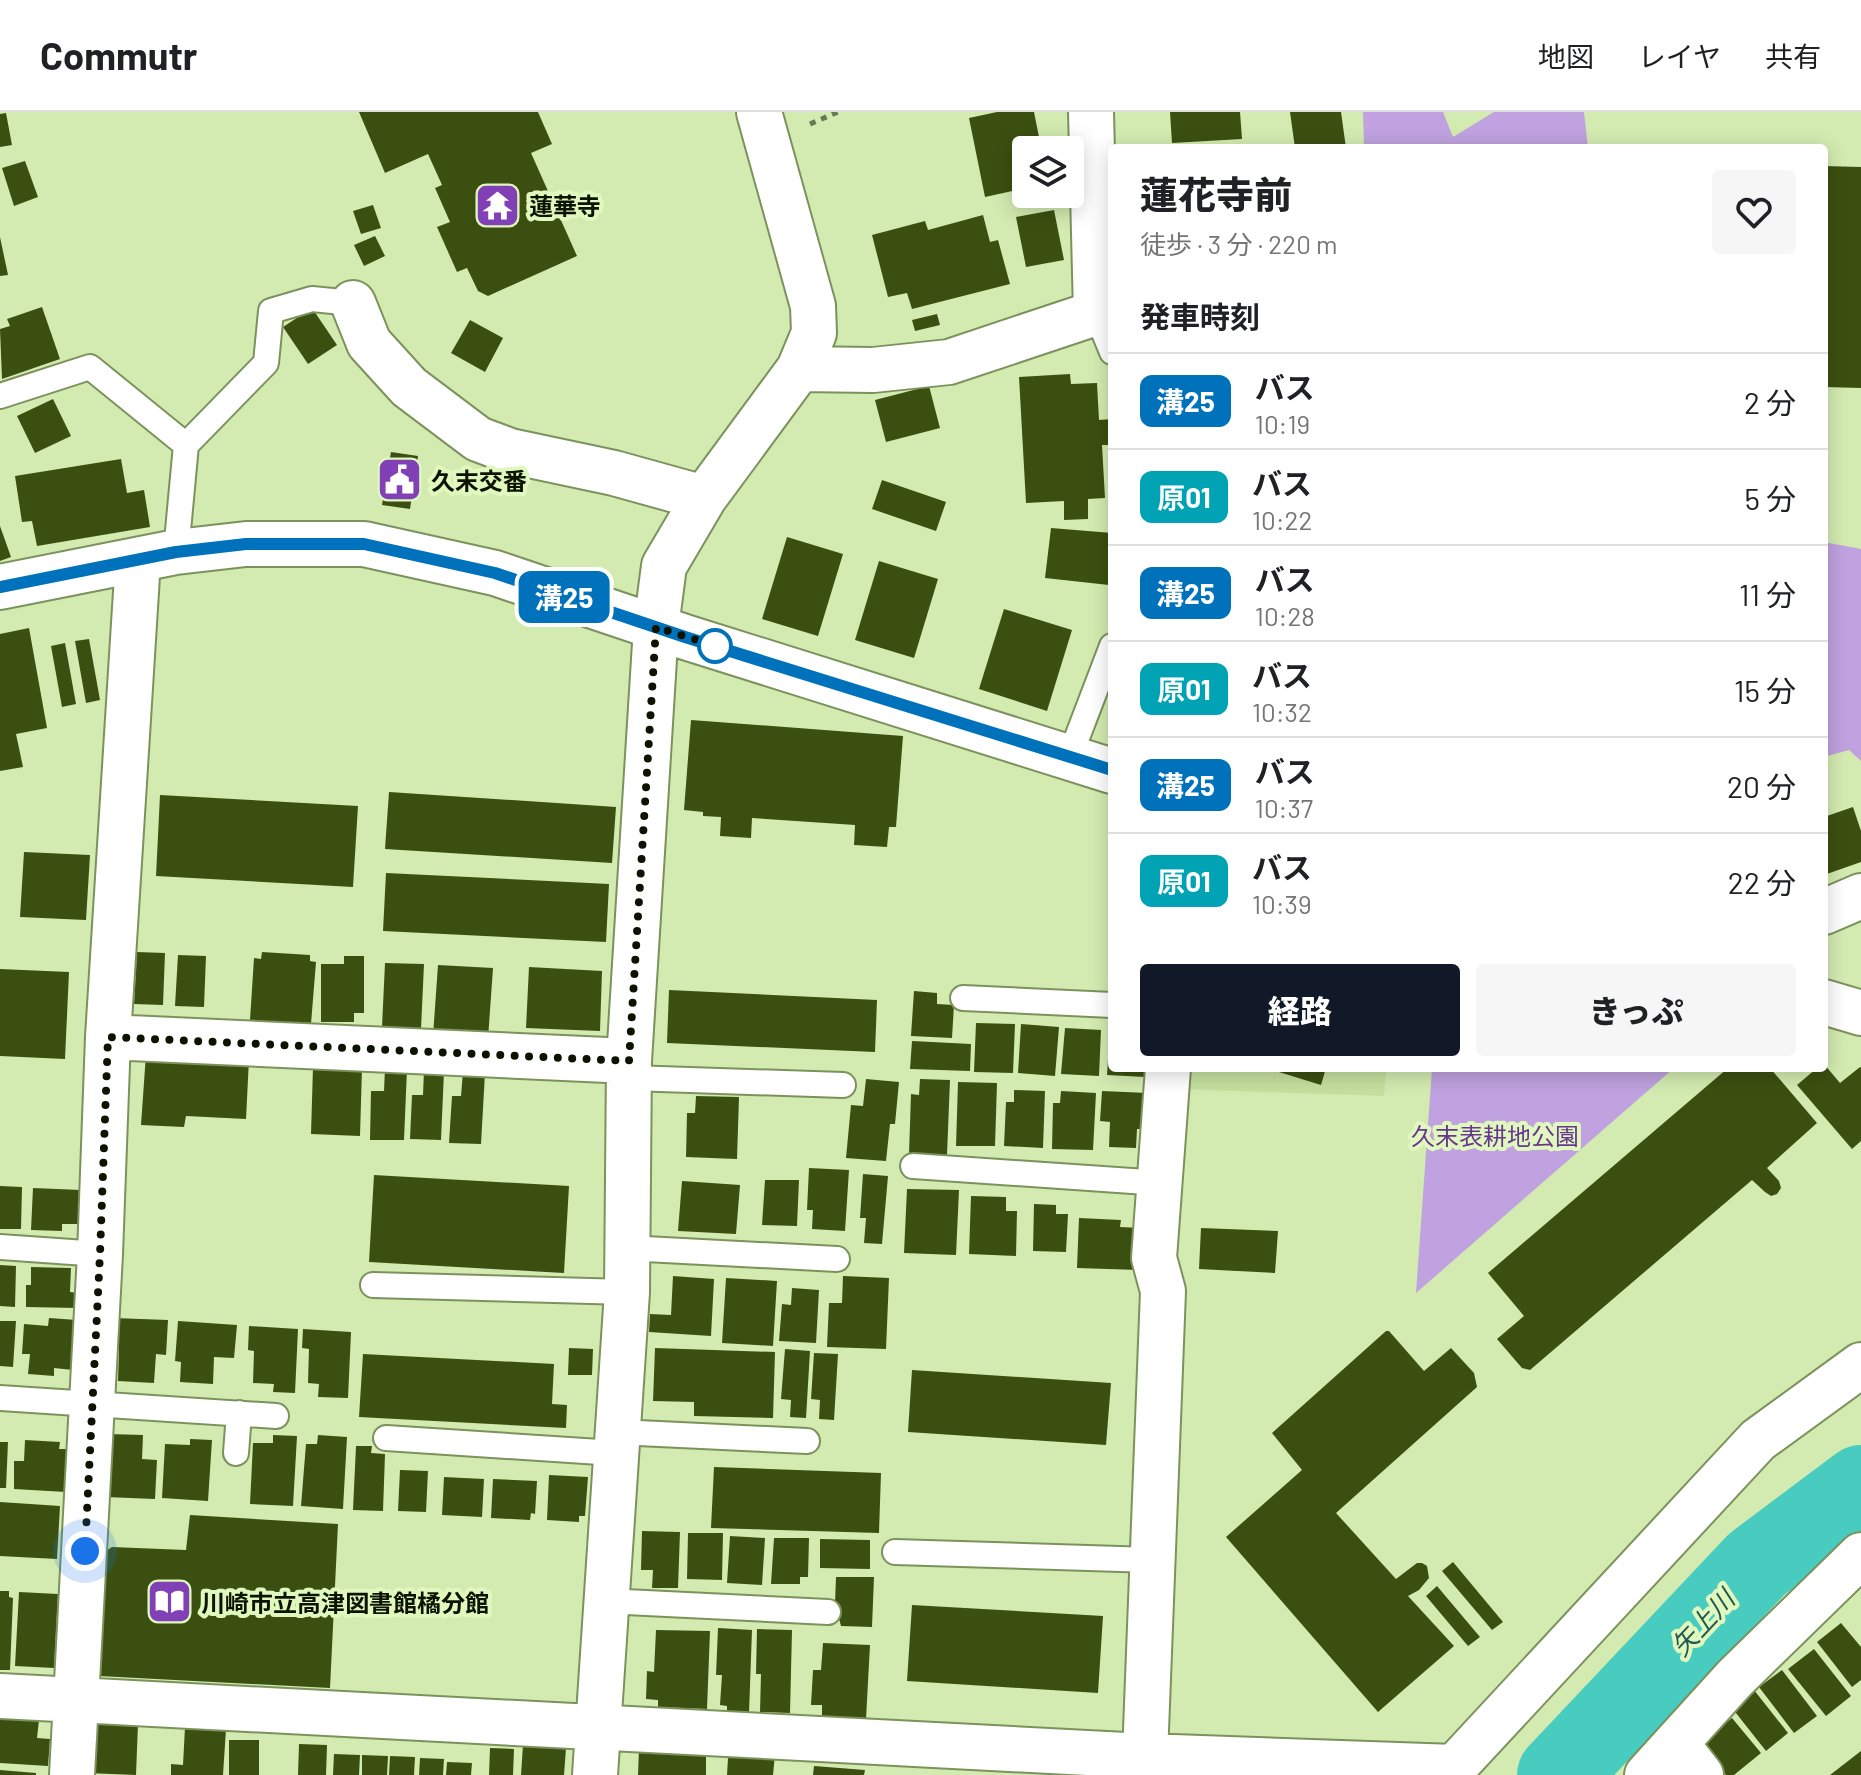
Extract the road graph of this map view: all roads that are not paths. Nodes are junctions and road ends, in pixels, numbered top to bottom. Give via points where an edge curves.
1 (759, 112) edge
2 (1091, 112) edge
3 (353, 303) joint
4 (1104, 332) edge
5 (799, 369) junction
6 (0, 396) edge
7 (186, 445) junction
8 (704, 498) junction
9 (157, 556) junction
10 (0, 587) edge
11 (656, 627) junction
12 (1108, 656) edge
13 (1070, 756) junction
14 (1108, 770) edge
15 (1861, 896) edge
16 (1828, 910) edge
17 (963, 998) dead end
18 (1828, 1003) edge
19 (1108, 1005) edge
20 (1861, 1013) edge
21 (108, 1037) junction
22 (630, 1070) junction
23 (1168, 1072) edge
24 (843, 1085) dead end
25 (913, 1166) dead end
26 (1161, 1183) junction
27 (0, 1247) edge
28 (626, 1248) junction
29 (100, 1254) junction
30 (837, 1259) dead end
31 (373, 1285) dead end
32 (627, 1292) junction
33 (1861, 1365) edge
34 (0, 1398) edge
35 (92, 1403) junction
36 (239, 1413) junction
37 (276, 1416) dead end
38 (386, 1438) dead end
39 (807, 1441) dead end
40 (616, 1443) junction
41 (236, 1453) dead end
42 (895, 1552) dead end
43 (1861, 1555) edge
44 (1152, 1560) junction
45 (605, 1601) junction
46 (828, 1612) dead end
47 (0, 1696) edge
48 (77, 1699) junction
49 (597, 1727) junction
50 (1688, 1759) edge
51 (1133, 1762) edge
52 (1451, 1771) edge
53 (72, 1775) edge
54 (595, 1775) edge
55 (1647, 1775) edge

1 - 5 street via 813,306 814,333
2 - 4 street
3 - 7 lane via 312,299 271,311 266,363
3 - 8 street via 369,343 409,387 478,439
4 - 5 street via 949,362 873,370
5 - 8 street
6 - 7 lane via 90,367
7 - 9 lane
8 - 11 street via 664,566
9 - 10 street
9 - 11 street via 246,544 364,544 495,573
9 - 21 street
11 - 13 street
11 - 22 street
12 - 13 lane
13 - 14 street
15 - 16 street
17 - 19 lane
18 - 20 street
21 - 22 street
21 - 29 street
22 - 24 lane
22 - 28 street
23 - 26 street
25 - 26 lane
26 - 44 street via 1154,1258 1163,1291
27 - 29 lane
28 - 30 lane
28 - 32 street
29 - 35 street
31 - 32 lane
32 - 40 street
33 - 52 street via 1758,1440
34 - 35 lane
35 - 36 lane
35 - 48 street
36 - 37 lane
36 - 41 lane
38 - 40 lane
39 - 40 lane
40 - 45 street
42 - 44 lane
43 - 50 street via 1735,1678
44 - 51 street
45 - 46 lane
45 - 49 street
47 - 48 street
48 - 49 street
48 - 53 street
49 - 51 street
49 - 54 street
50 - 55 street
51 - 52 street

